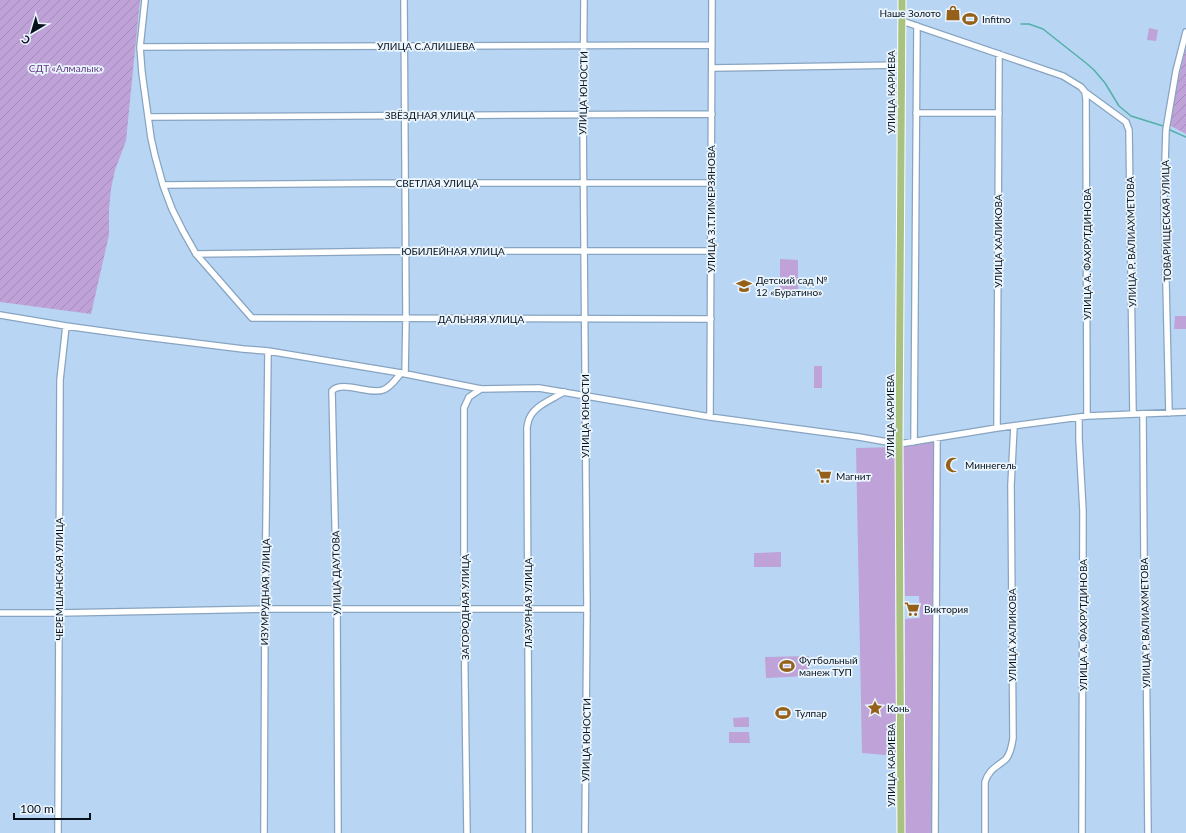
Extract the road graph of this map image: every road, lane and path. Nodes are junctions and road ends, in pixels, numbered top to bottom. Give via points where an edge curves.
1 (145, 0) edge
2 (404, 0) edge
3 (584, 0) edge
4 (712, 0) edge
5 (902, 0) edge
6 (902, 21) junction
7 (917, 26) junction
8 (1186, 32) edge
9 (584, 45) junction
10 (712, 45) junction
11 (404, 46) junction
12 (140, 47) junction
13 (999, 54) junction
14 (902, 65) junction
15 (712, 68) junction
16 (1084, 92) junction
17 (916, 113) junction
18 (999, 113) junction
19 (712, 114) junction
20 (583, 115) junction
21 (148, 116) junction
22 (404, 116) junction
23 (405, 183) junction
24 (712, 183) junction
25 (583, 184) junction
26 (163, 185) junction
27 (711, 250) junction
28 (406, 251) junction
29 (584, 251) junction
30 (196, 254) junction
31 (0, 315) edge
32 (406, 319) junction
33 (711, 319) junction
34 (585, 320) junction
35 (66, 326) junction
36 (268, 351) junction
37 (403, 374) junction
38 (481, 389) junction
39 (564, 392) junction
40 (585, 396) junction
41 (1169, 412) junction
42 (1186, 412) edge
43 (1133, 414) junction
44 (1143, 414) junction
45 (1087, 416) junction
46 (710, 417) junction
47 (1079, 418) junction
48 (1014, 426) junction
49 (997, 428) junction
50 (937, 438) junction
51 (914, 442) junction
52 (899, 444) junction
53 (265, 609) junction
54 (337, 609) junction
55 (528, 609) junction
56 (464, 610) junction
57 (587, 610) junction
58 (0, 613) edge
59 (59, 613) junction
60 (58, 833) edge
61 (264, 833) edge
62 (338, 833) edge
63 (467, 833) edge
64 (529, 833) edge
65 (585, 833) edge
66 (902, 833) edge
67 (935, 833) edge
68 (985, 833) edge
69 (1082, 833) edge
70 (1148, 833) edge

1 - 12 street
2 - 11 street
3 - 9 street, УЛИЦА ЮНОСТИ
4 - 10 street, УЛИЦА З.Т.ТИМЕРЗЯНОВА
5 - 6 main road, УЛИЦА КАРИЕВА
6 - 7 street, УЛИЦА Р. ВАЛИАХМЕТОВА
6 - 14 main road, УЛИЦА КАРИЕВА
7 - 13 street, УЛИЦА Р. ВАЛИАХМЕТОВА
7 - 17 street
8 - 41 street, ТОВАРИЩЕСКАЯ УЛИЦА via 1166,130 1164,196
9 - 10 street, УЛИЦА С.АЛИШЕВА
9 - 11 street, УЛИЦА С.АЛИШЕВА
9 - 20 street, УЛИЦА ЮНОСТИ
10 - 15 street, УЛИЦА З.Т.ТИМЕРЗЯНОВА
11 - 12 street, УЛИЦА С.АЛИШЕВА
11 - 22 street
12 - 21 street
13 - 16 street, УЛИЦА Р. ВАЛИАХМЕТОВА via 1063,76 1081,87
13 - 18 street, УЛИЦА ХАЛИКОВА
14 - 15 street
14 - 52 main road, УЛИЦА КАРИЕВА
15 - 19 street, УЛИЦА З.Т.ТИМЕРЗЯНОВА
16 - 43 street, УЛИЦА Р. ВАЛИАХМЕТОВА via 1126,122 1129,130
16 - 45 street, УЛИЦА А. ФАХРУТДИНОВА
17 - 18 street
17 - 51 street
18 - 49 street, УЛИЦА ХАЛИКОВА
19 - 20 street, ЗВЁЗДНАЯ УЛИЦА
19 - 24 street, УЛИЦА З.Т.ТИМЕРЗЯНОВА
20 - 22 street, ЗВЁЗДНАЯ УЛИЦА
20 - 25 street, УЛИЦА ЮНОСТИ
21 - 22 street, ЗВЁЗДНАЯ УЛИЦА
21 - 26 street
22 - 23 street
23 - 25 street, СВЕТЛАЯ УЛИЦА
23 - 26 street, СВЕТЛАЯ УЛИЦА
23 - 28 street
24 - 25 street, СВЕТЛАЯ УЛИЦА
24 - 27 street, УЛИЦА З.Т.ТИМЕРЗЯНОВА
25 - 29 street, УЛИЦА ЮНОСТИ
26 - 30 street via 182,231
27 - 29 street, ЮБИЛЕЙНАЯ УЛИЦА
27 - 33 street, УЛИЦА З.Т.ТИМЕРЗЯНОВА
28 - 29 street, ЮБИЛЕЙНАЯ УЛИЦА
28 - 30 street, ЮБИЛЕЙНАЯ УЛИЦА
28 - 32 street
29 - 34 street, УЛИЦА ЮНОСТИ
30 - 32 street, ДАЛЬНЯЯ УЛИЦА via 252,318
31 - 35 street
32 - 34 street, ДАЛЬНЯЯ УЛИЦА
32 - 37 street
33 - 34 street, ДАЛЬНЯЯ УЛИЦА
33 - 46 street, УЛИЦА З.Т.ТИМЕРЗЯНОВА
34 - 40 street, УЛИЦА ЮНОСТИ
35 - 36 street
35 - 59 street, ЧЕРЕМШАНСКАЯ УЛИЦА via 60,380
36 - 37 street
36 - 53 street, ИЗУМРУДНАЯ УЛИЦА
37 - 38 street
37 - 54 street, УЛИЦА ДАУТОВА via 380,391 338,387 332,391
38 - 39 street via 539,388
38 - 56 street, ЗАГОРОДНАЯ УЛИЦА via 469,397 464,408
39 - 40 street
39 - 55 street, ЛАЗУРНАЯ УЛИЦА via 534,411 527,426
40 - 46 street
40 - 57 street, УЛИЦА ЮНОСТИ
41 - 42 street
41 - 44 street
43 - 44 street
43 - 45 street
44 - 70 street, УЛИЦА Р. ВАЛИАХМЕТОВА
45 - 47 street
46 - 52 street
47 - 48 street
47 - 69 street, УЛИЦА А. ФАХРУТДИНОВА via 1083,511
48 - 49 street
48 - 68 street, УЛИЦА ХАЛИКОВА via 1011,485 1013,738 1010,752 990,772 985,782
49 - 50 street
50 - 51 street
50 - 67 street
51 - 52 street
52 - 66 main road, УЛИЦА КАРИЕВА
53 - 54 street
53 - 59 street
53 - 61 street, ИЗУМРУДНАЯ УЛИЦА
54 - 56 street
54 - 62 street, УЛИЦА ДАУТОВА
55 - 56 street
55 - 57 street
55 - 64 street, ЛАЗУРНАЯ УЛИЦА
56 - 63 street, ЗАГОРОДНАЯ УЛИЦА
57 - 65 street, УЛИЦА ЮНОСТИ
58 - 59 street
59 - 60 street, ЧЕРЕМШАНСКАЯ УЛИЦА

